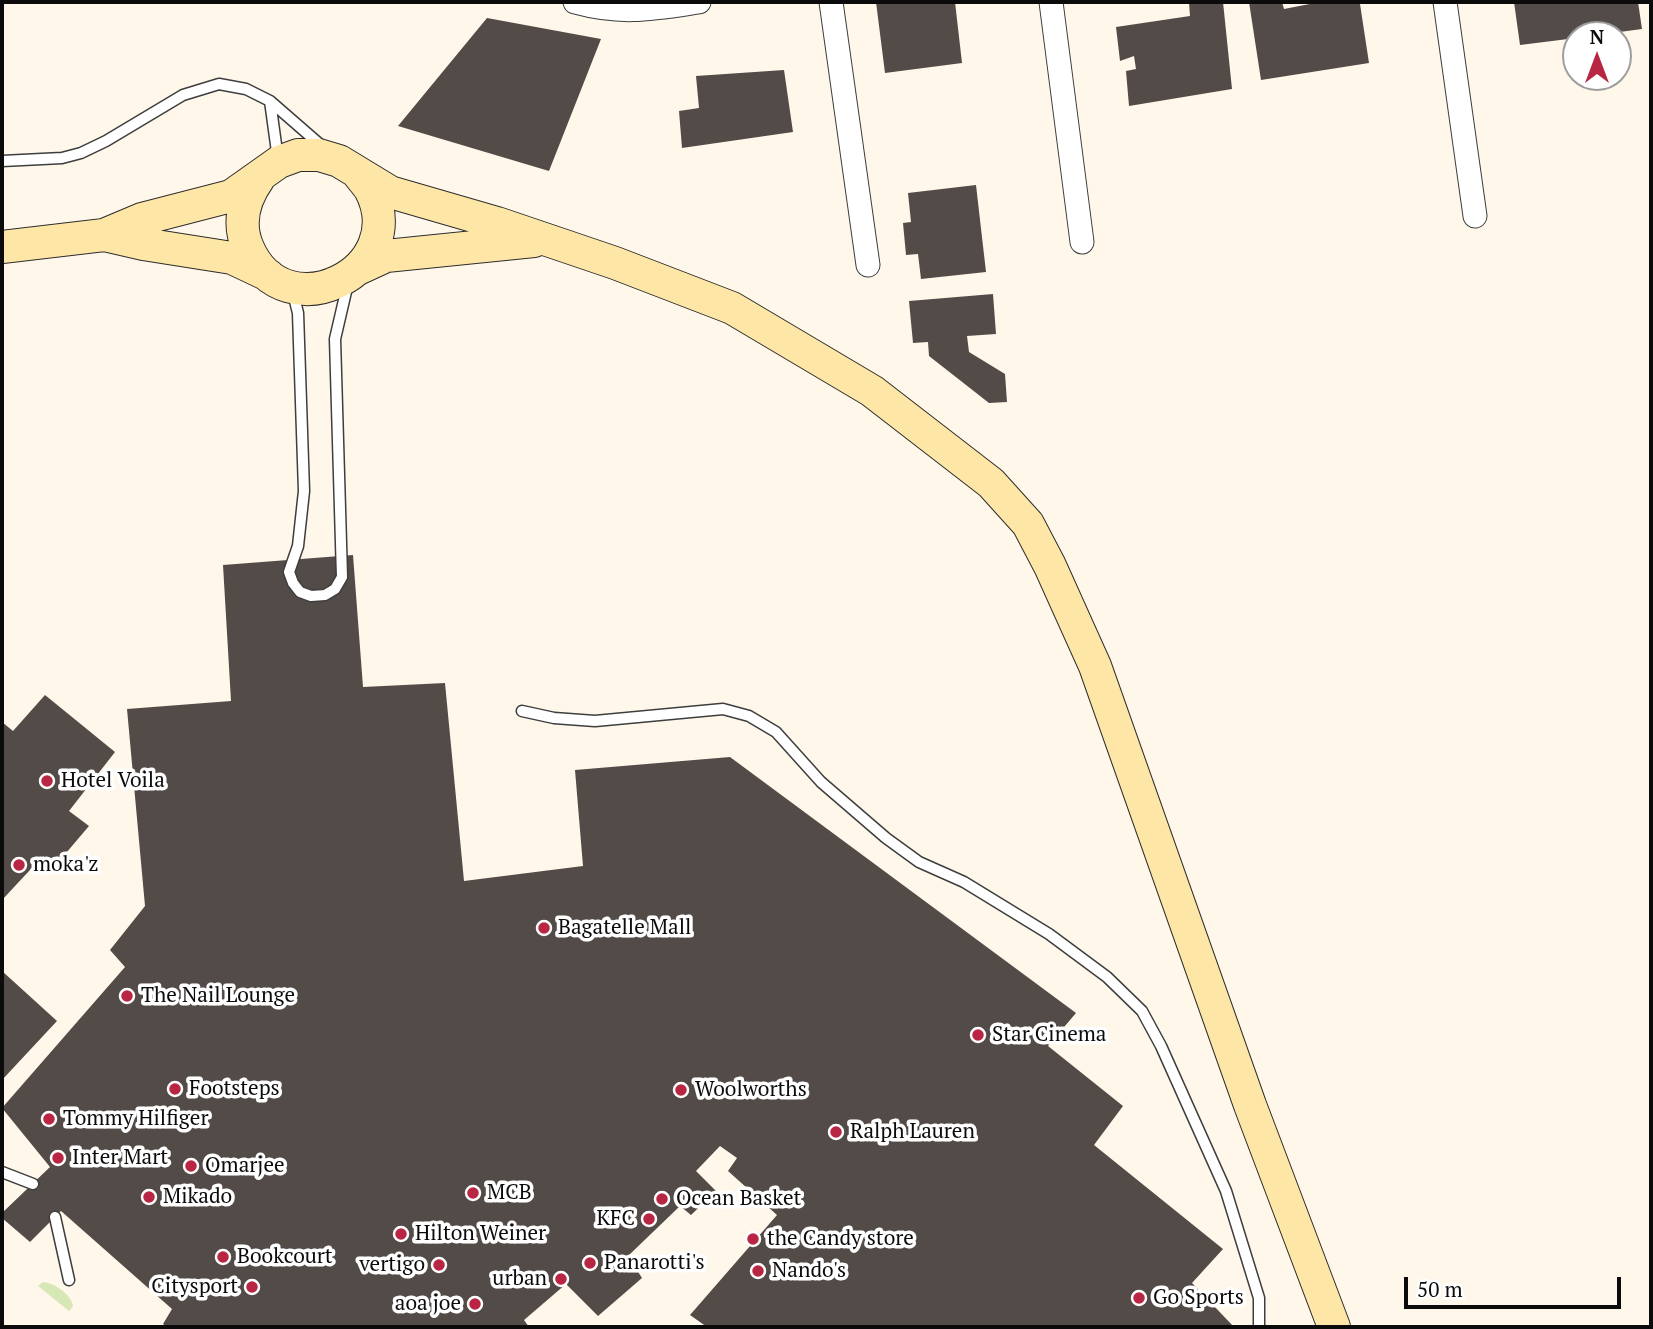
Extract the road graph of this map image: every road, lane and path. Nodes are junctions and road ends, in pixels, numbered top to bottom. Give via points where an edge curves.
1 (575, 2) edge
2 (699, 2) edge
3 (831, 2) edge
4 (1051, 2) edge
5 (1445, 2) edge
6 (270, 101) junction
7 (2, 161) edge
8 (348, 167) junction
9 (270, 168) junction
10 (1475, 216) dead end
11 (104, 235) junction
12 (545, 241) junction
13 (1082, 242) dead end
14 (2, 247) edge
15 (868, 265) dead end
16 (355, 272) junction
17 (280, 281) junction
18 (522, 711) dead end
19 (2, 1172) edge
20 (33, 1184) dead end
21 (55, 1217) dead end
22 (69, 1280) dead end
23 (1259, 1327) edge
24 (1334, 1327) edge

1 - 2 street via 635,12
3 - 15 street
4 - 13 street
5 - 10 street
6 - 7 lane via 246,89 219,84 183,95 80,153
6 - 8 lane
6 - 9 lane
8 - 9 main road via 319,155 298,155
8 - 12 main road via 390,192
8 - 16 main road via 370,189 377,219 372,250
9 - 11 main road via 232,197 142,219
9 - 17 main road via 249,193 242,215 244,238 253,259
11 - 14 main road
11 - 17 main road via 232,258
12 - 16 main road via 386,256
12 - 24 main road via 684,288 742,314 872,391 991,483 1028,524 1095,666 1250,1105
16 - 17 main road via 332,286 312,290
16 - 17 lane via 341,306 335,339 342,577 325,595 300,592 289,572 298,546 304,491 298,313
18 - 23 lane via 595,721 723,709 748,716 776,732 821,782 919,862 1049,934 1107,976 1142,1011 1226,1191 1259,1298
19 - 20 lane
21 - 22 lane

